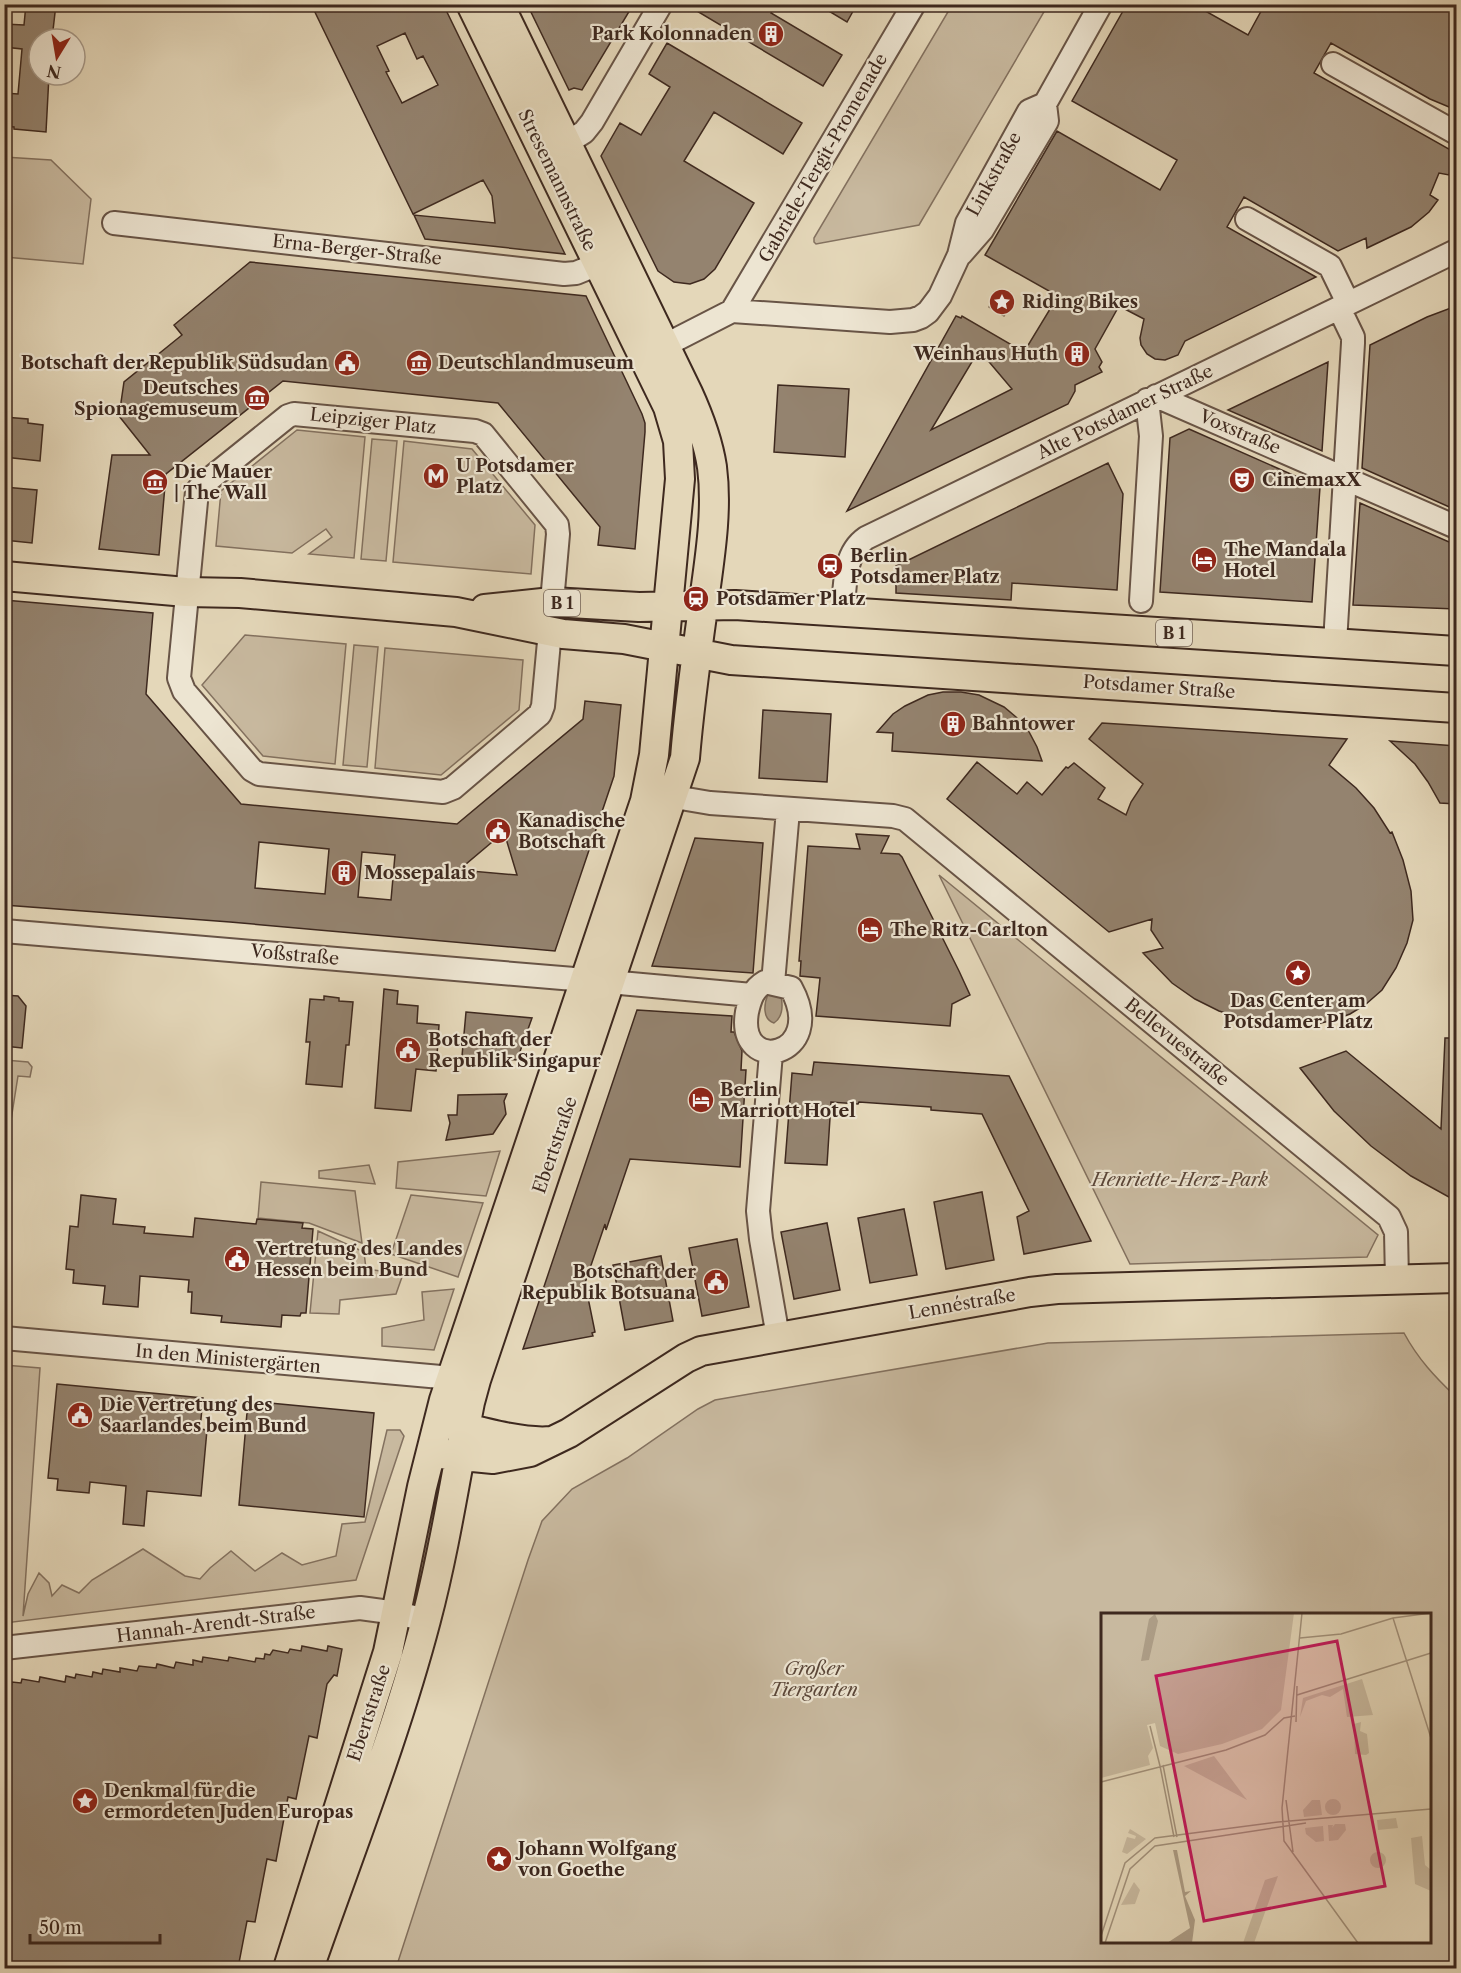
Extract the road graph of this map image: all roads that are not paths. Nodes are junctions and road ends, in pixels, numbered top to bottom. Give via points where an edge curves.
1 (471, 4) edge
2 (498, 4) edge
3 (662, 4) edge
4 (914, 4) edge
5 (1101, 4) edge
6 (1333, 64) dead end
7 (517, 72) junction
8 (1456, 133) edge
9 (556, 150) junction
10 (1246, 219) dead end
11 (114, 223) dead end
12 (1456, 251) edge
13 (598, 264) junction
14 (1344, 306) junction
15 (732, 311) junction
16 (654, 351) junction
17 (1152, 398) junction
18 (1345, 477) junction
19 (1456, 527) edge
20 (4, 576) edge
21 (186, 592) junction
22 (1141, 601) dead end
23 (552, 602) junction
24 (703, 605) junction
25 (668, 606) junction
26 (456, 612) junction
27 (843, 612) junction
28 (550, 631) junction
29 (1335, 643) junction
30 (664, 647) junction
31 (1456, 651) edge
32 (696, 654) junction
33 (1456, 708) edge
34 (660, 794) junction
35 (788, 810) junction
36 (4, 931) edge
37 (598, 981) junction
38 (773, 982) junction
39 (752, 995) junction
40 (771, 1053) junction
41 (1456, 1278) edge
42 (1397, 1280) junction
43 (778, 1337) junction
44 (4, 1338) edge
45 (452, 1378) junction
46 (452, 1425) junction
47 (556, 1440) junction
48 (431, 1452) junction
49 (460, 1456) junction
50 (397, 1613) junction
51 (426, 1620) junction
52 (4, 1648) edge
53 (288, 1968) edge
54 (309, 1968) edge

1 - 7 main road, Stresemannstraße
2 - 7 main road, Stresemannstraße
3 - 9 street via 592,122
4 - 15 street, Gabriele-Tergit-Promenade
5 - 15 street, Linkstraße via 1045,104 1029,111 967,223 959,255 928,312 912,320 890,322
6 - 8 street
7 - 9 main road, Stresemannstraße
9 - 13 main road, Stresemannstraße
9 - 16 main road, Stresemannstraße
10 - 14 street via 1330,266
11 - 13 street, Erna-Berger-Straße via 564,274
12 - 14 street, Alte Potsdamer Straße
13 - 16 main road, Stresemannstraße
14 - 17 street, Alte Potsdamer Straße
14 - 18 street via 1353,337
15 - 16 street
16 - 24 main road via 703,426 712,467 714,499
16 - 25 main road via 680,453
17 - 18 street, Voxstraße
17 - 22 street
17 - 27 street, Alte Potsdamer Straße via 866,538 850,557
18 - 19 street, Voxstraße
18 - 29 street
20 - 21 main road, B 1
21 - 23 street, Leipziger Platz via 197,491 288,417 300,413 483,434 557,525
21 - 26 main road, B 1
21 - 28 street, Leipziger Platz via 180,683 252,770 266,776 450,790 540,714
23 - 25 main road, B 1
23 - 26 main road, B 1
24 - 25 main road, B 1
24 - 27 main road, B 1
24 - 32 main road
25 - 30 main road
26 - 28 main road, B 1
27 - 29 main road, B 1
28 - 30 main road, B 1
29 - 31 main road, B 1
30 - 32 main road, B 1
30 - 34 main road via 654,754
32 - 33 main road, Potsdamer Straße / B 1 via 731,660
32 - 34 main road via 685,758
34 - 35 street
34 - 37 main road, Ebertstraße
35 - 38 street
35 - 42 street, Bellevuestraße via 905,819 1389,1217 1396,1232
36 - 37 street, Voßstraße
37 - 39 street, Voßstraße
37 - 45 main road, Ebertstraße
37 - 46 main road, Ebertstraße via 476,1380
38 - 39 street via 756,987
38 - 40 street via 791,988 800,1015 794,1039 786,1049
39 - 40 street via 746,1019 749,1035 756,1048
40 - 43 street via 758,1211
41 - 42 main road, Lennéstraße
42 - 43 main road, Lennéstraße via 1044,1290
43 - 47 main road, Lennéstraße via 694,1354
44 - 45 street, In den Ministergärten
45 - 46 main road, Ebertstraße
46 - 47 main road via 540,1441
46 - 48 main road, Ebertstraße
46 - 49 main road, Ebertstraße
47 - 49 main road, Lennéstraße via 506,1458
48 - 49 main road
48 - 50 main road, Ebertstraße
49 - 51 main road, Ebertstraße
50 - 51 street, Hannah-Arendt-Straße
50 - 52 street, Hannah-Arendt-Straße via 360,1608
50 - 53 main road, Ebertstraße
51 - 54 main road, Ebertstraße

